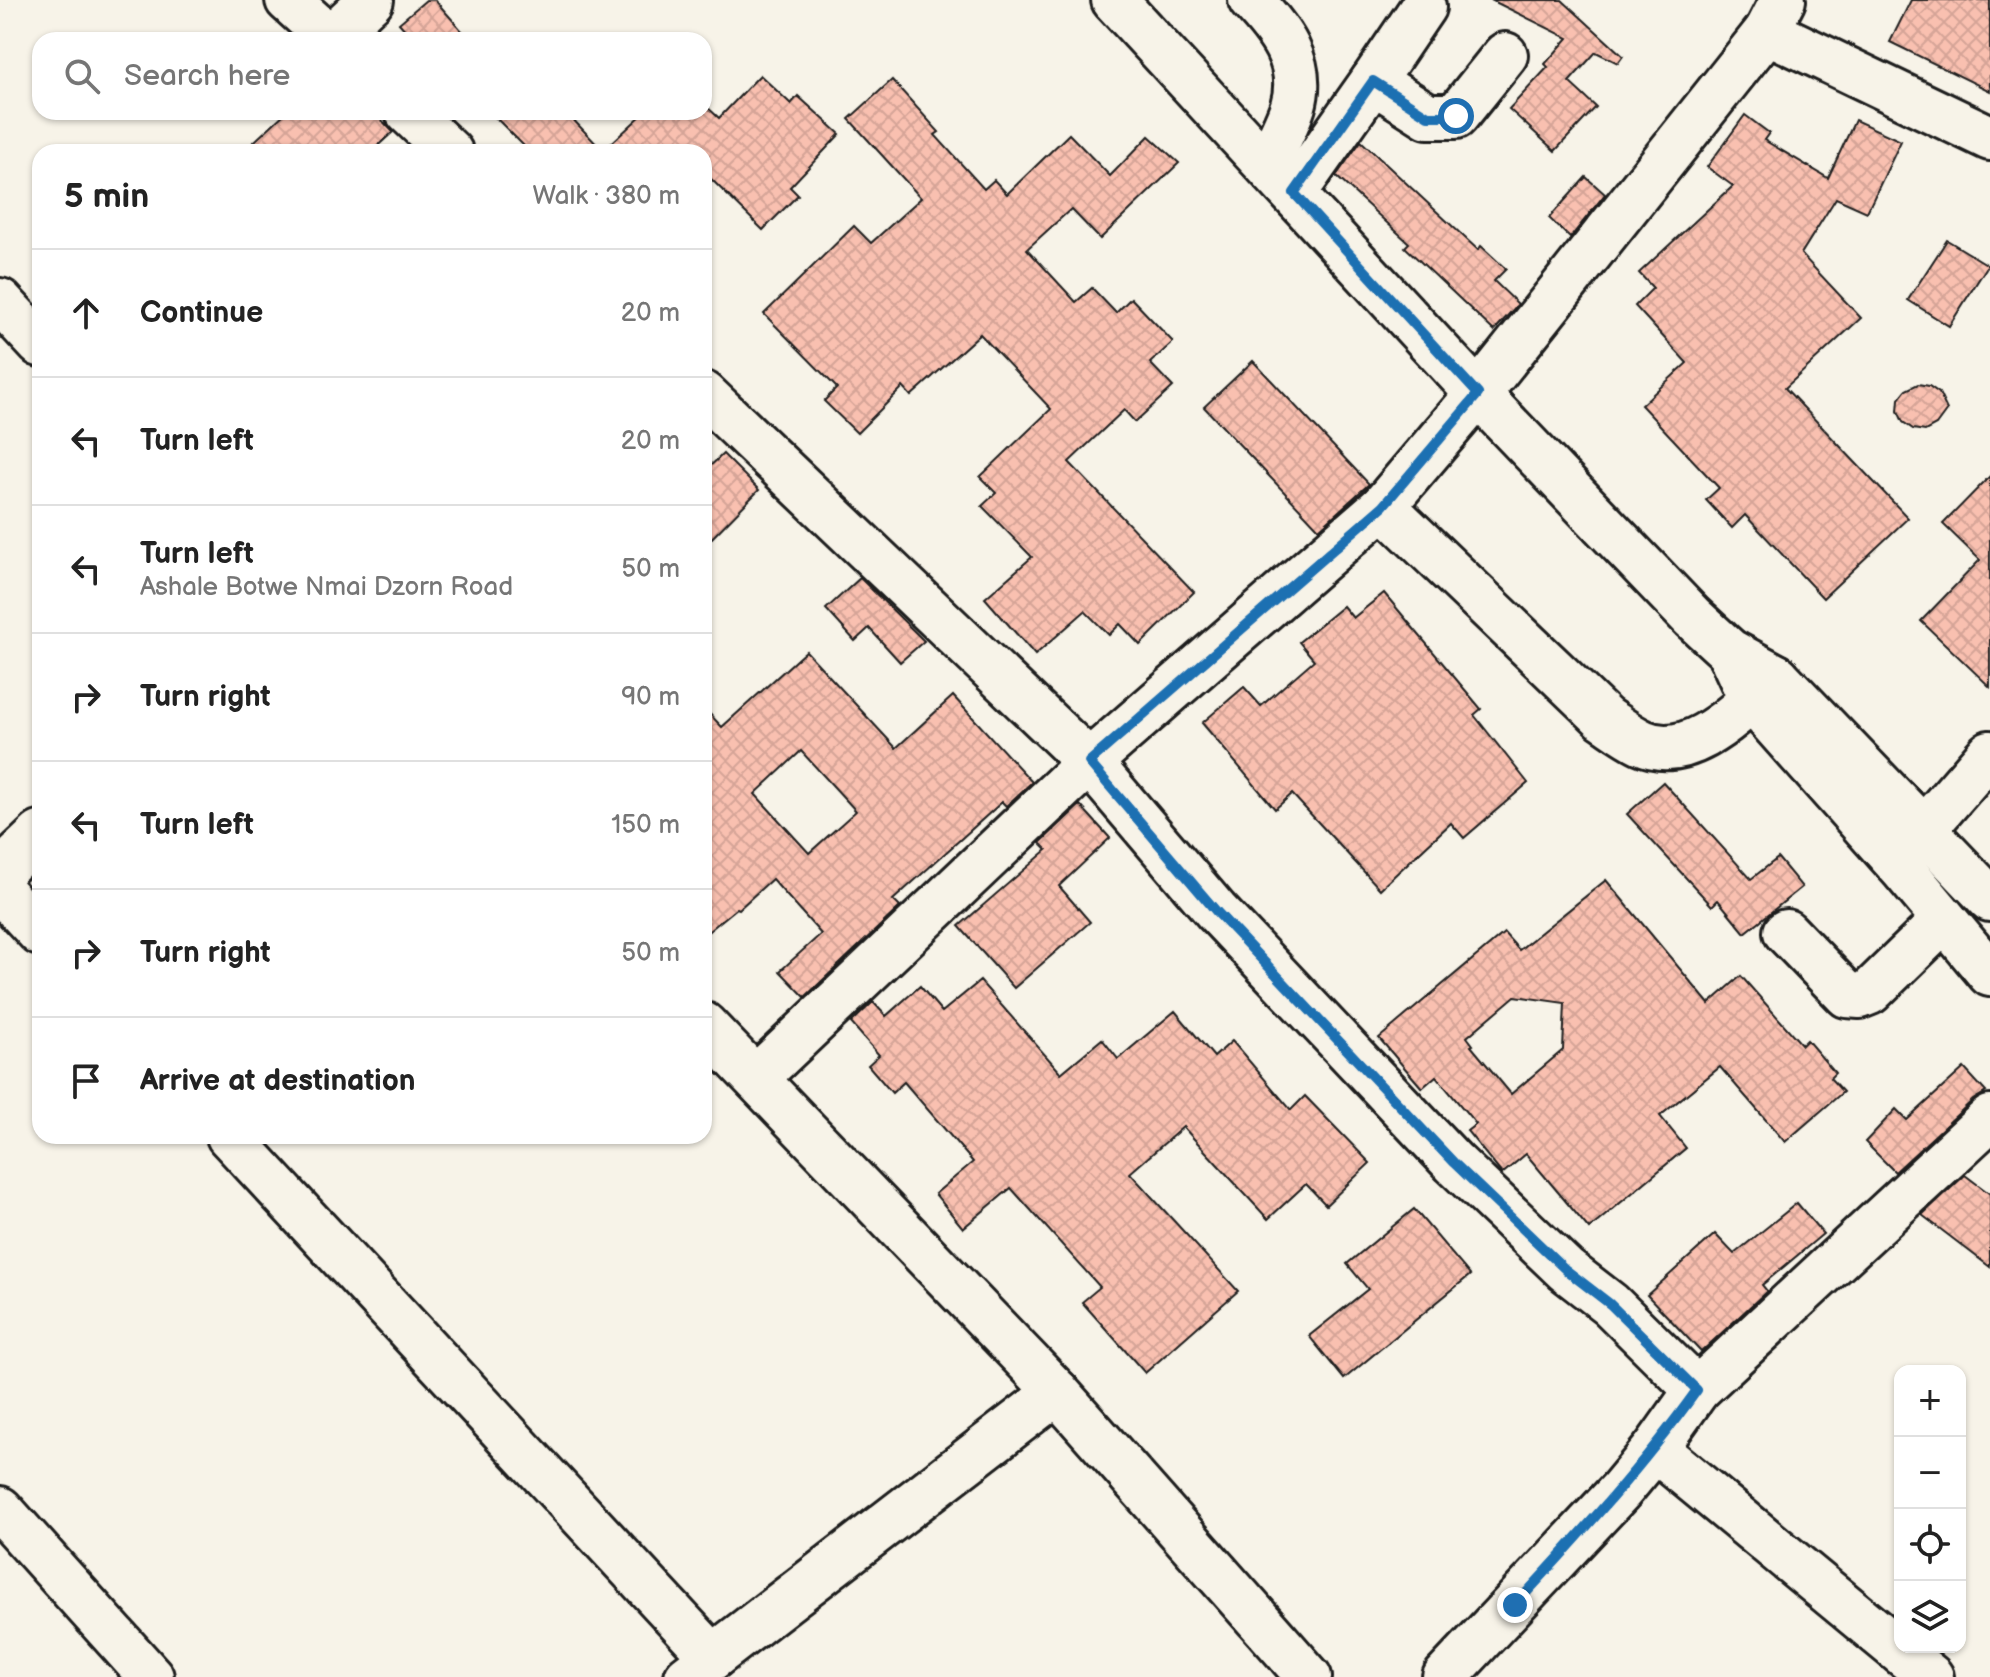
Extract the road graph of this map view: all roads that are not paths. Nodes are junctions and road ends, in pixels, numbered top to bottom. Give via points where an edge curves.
1 (288, 0) edge
2 (371, 0) edge
3 (1251, 0) edge
4 (1120, 2) edge
5 (1423, 7) dead end
6 (1775, 15) edge
7 (323, 32) edge
8 (338, 32) edge
9 (1505, 55) dead end
10 (1373, 81) junction
11 (416, 120) edge
12 (1990, 138) edge
13 (442, 144) edge
14 (1280, 178) junction
15 (0, 301) edge
16 (32, 335) edge
17 (1478, 394) junction
18 (712, 402) edge
19 (1383, 506) junction
20 (1764, 688) junction
21 (1990, 753) edge
22 (1089, 762) junction
23 (1924, 829) junction
24 (32, 842) edge
25 (0, 872) edge
26 (0, 890) edge
27 (1990, 899) edge
28 (1943, 921) junction
29 (32, 924) edge
30 (1786, 932) dead end
31 (1990, 974) edge
32 (712, 1033) edge
33 (757, 1077) junction
34 (1990, 1118) edge
35 (236, 1144) edge
36 (1697, 1390) junction
37 (1057, 1392) junction
38 (1655, 1449) junction
39 (0, 1509) edge
40 (700, 1667) edge
41 (151, 1677) edge
42 (1309, 1677) edge
43 (1445, 1677) edge
44 (1931, 1677) edge

1 - 7 street
2 - 8 street
3 - 14 street via 1280,31 1294,66 1294,105
4 - 14 street
5 - 10 street
6 - 12 street
6 - 17 street
9 - 10 street via 1456,116 1428,116
10 - 14 street
11 - 13 street
14 - 17 street
15 - 16 street
17 - 19 street
17 - 20 street
18 - 22 street
19 - 20 street via 1604,718 1643,743 1674,747 1702,738
19 - 22 street
20 - 23 street
20 - 28 street
21 - 23 street
22 - 33 street
22 - 36 street via 1216,911 1454,1163
23 - 27 street
24 - 25 street
26 - 29 street
28 - 30 street via 1860,996 1847,995
28 - 31 street
32 - 33 street
33 - 37 street
34 - 36 street
35 - 40 street
36 - 38 street
37 - 40 street
37 - 42 street
38 - 43 street
38 - 44 street
39 - 41 street

